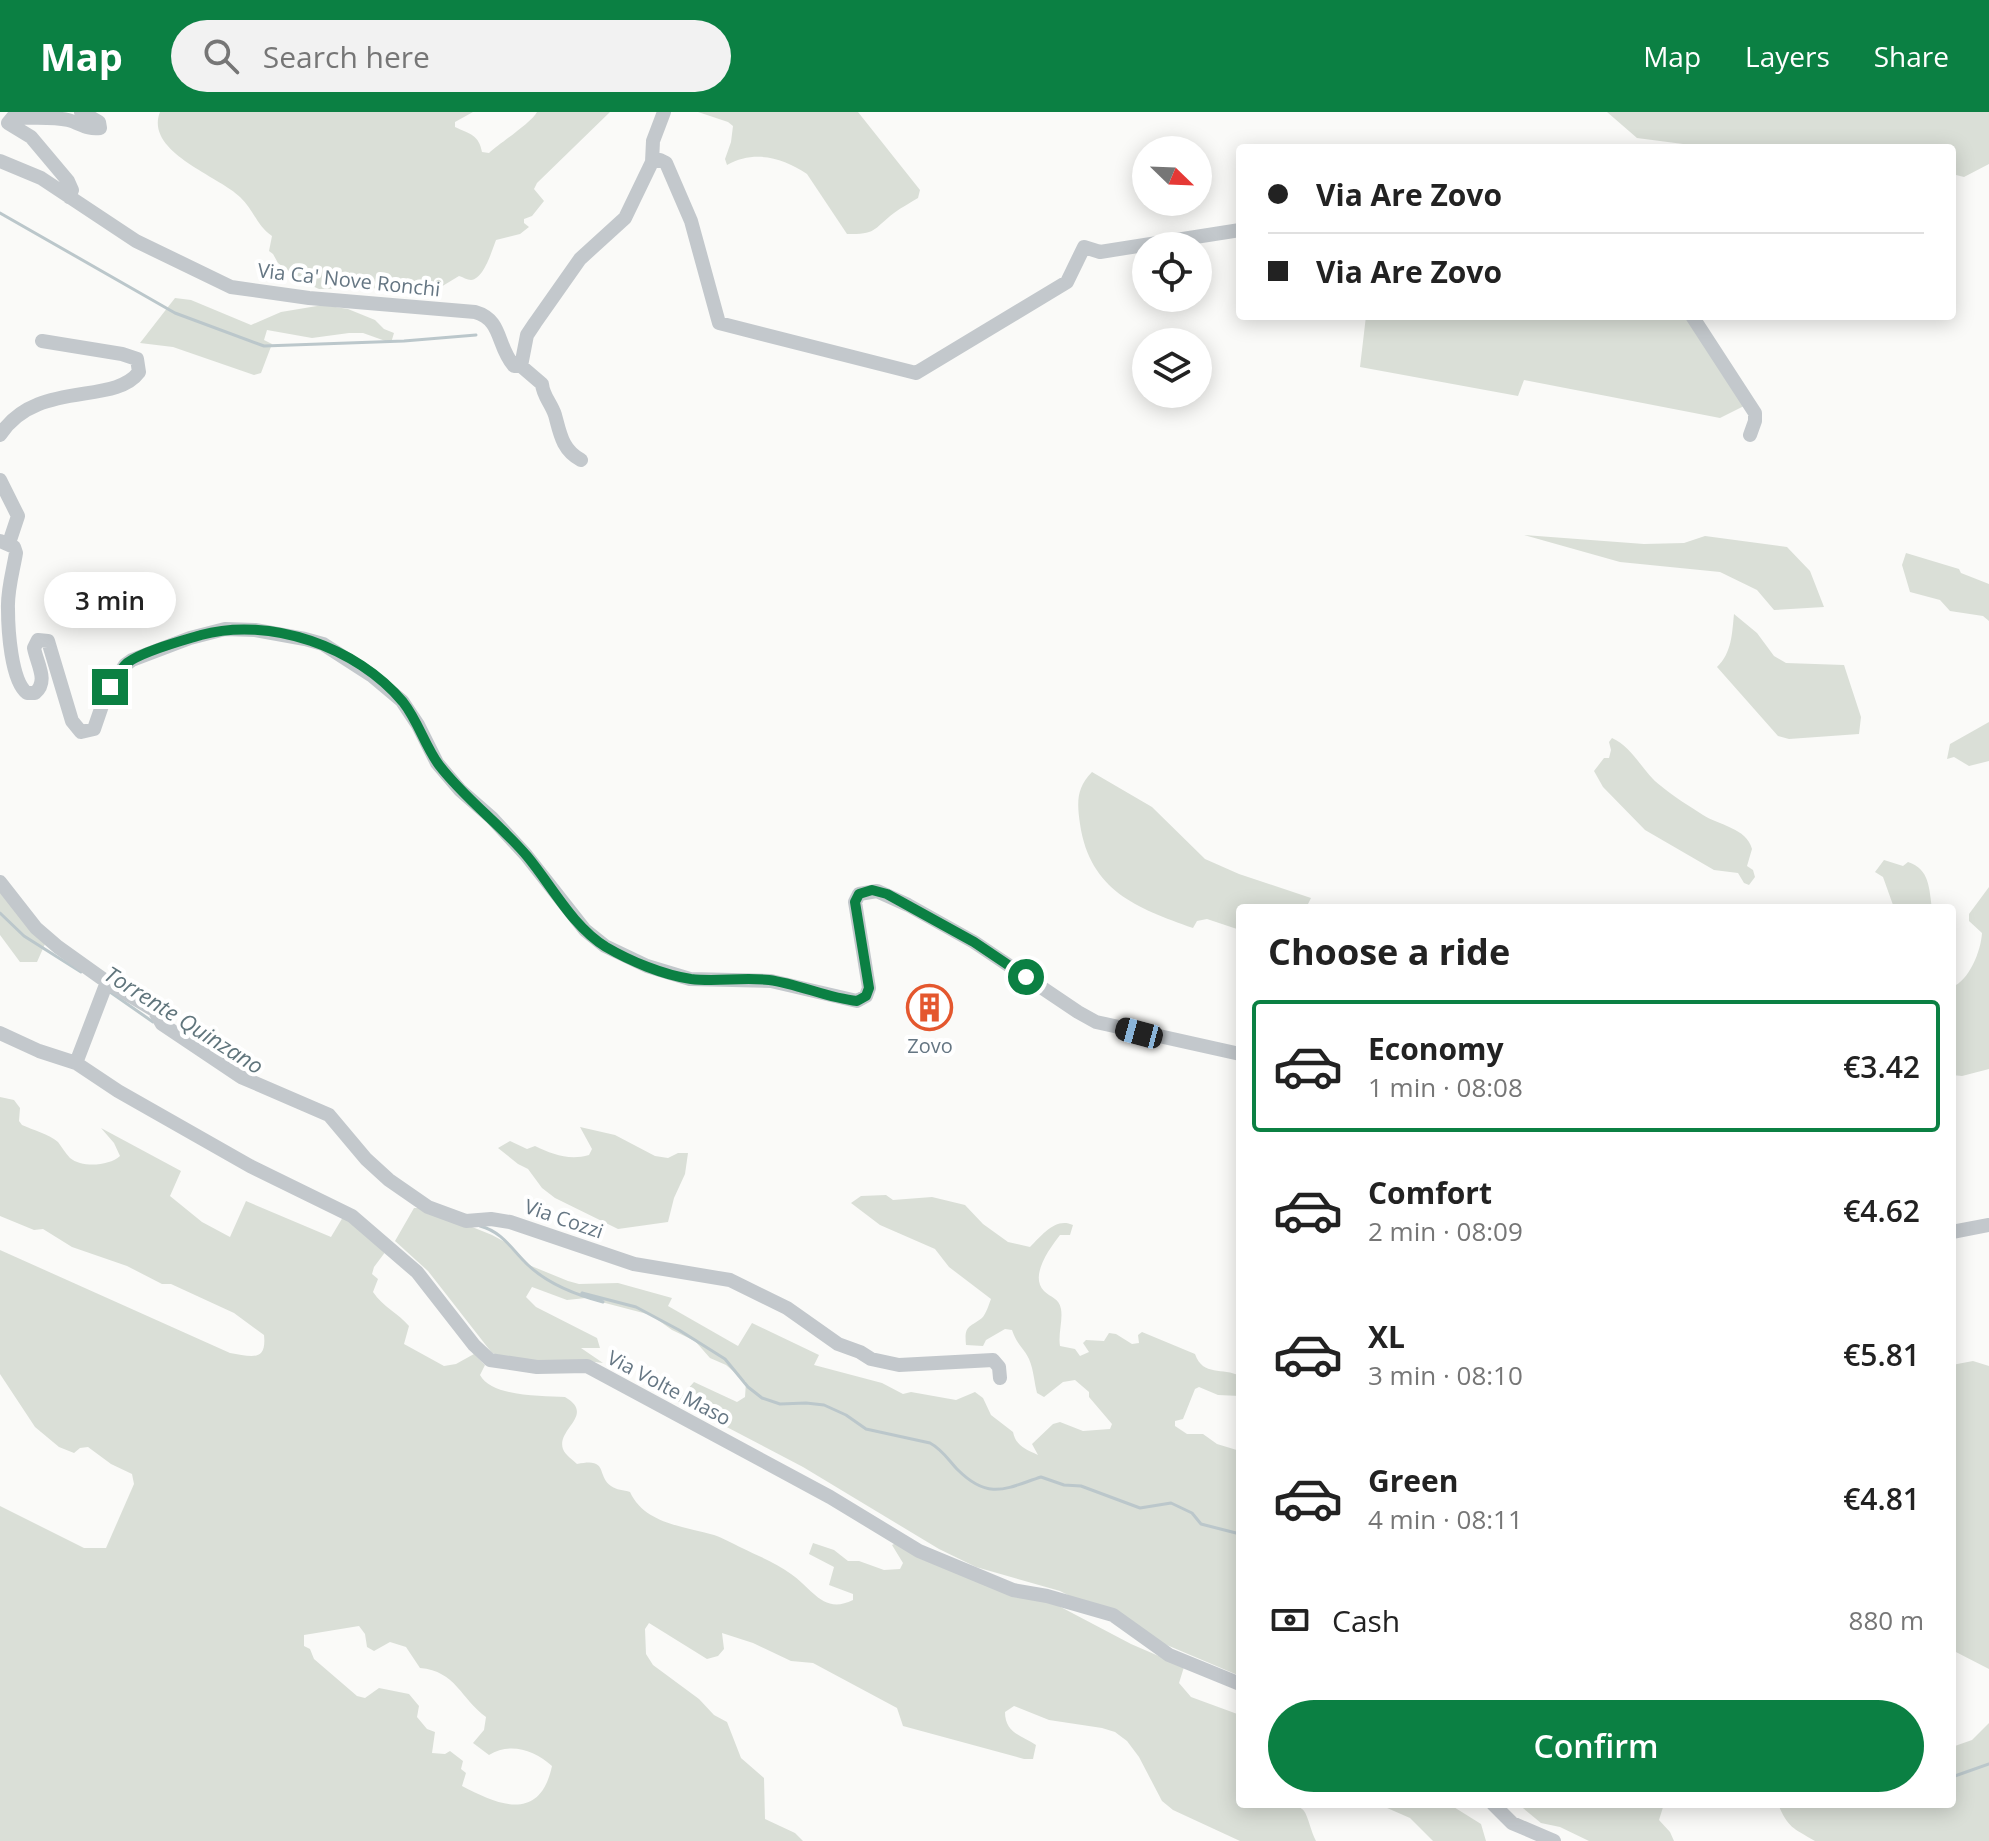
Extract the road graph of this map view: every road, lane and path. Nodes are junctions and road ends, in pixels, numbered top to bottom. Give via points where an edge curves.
1 (81, 112) edge
2 (664, 112) edge
3 (0, 161) edge
4 (652, 162) junction
5 (69, 197) junction
6 (1236, 231) edge
7 (1695, 320) edge
8 (42, 341) dead end
9 (521, 366) junction
10 (0, 435) edge
11 (1750, 435) dead end
12 (581, 460) dead end
13 (2, 492) edge
14 (5, 542) edge
15 (0, 882) edge
16 (106, 986) junction
17 (0, 1033) edge
18 (1236, 1053) edge
19 (76, 1063) junction
20 (1989, 1225) edge
21 (1956, 1231) edge
22 (1000, 1378) dead end
23 (1236, 1682) edge
24 (1497, 1808) edge
25 (1554, 1841) edge

1 - 5 street via 100,128 56,119 13,117 8,123 31,137 68,181
2 - 4 street
3 - 5 street, Via Ca' Nove Ronchi
4 - 6 street via 666,163 691,221 719,323 916,373 1067,282 1084,247 1100,252
4 - 9 street via 625,218 580,259 527,335
5 - 9 street, Via Ca' Nove Ronchi via 136,241 231,287 488,316 506,357
7 - 11 street via 1755,413
8 - 10 street via 122,354 137,359 139,372 118,386 34,405 9,421
9 - 12 street, Via Ca' Nove Ronchi via 542,384 562,442
13 - 14 street via 18,516
14 - 18 street via 16,553 7,608 19,683 27,693 40,689 43,681 34,648 46,639 73,724 81,732 94,729 110,687 132,660 225,629 305,639 344,656 402,701 437,763 526,855 585,930 634,960 690,979 771,981 863,1000 869,988 855,902 859,894 877,891 974,942 1096,1022
15 - 16 street, Via Cozzi via 36,928
16 - 19 street
16 - 22 street, Via Cozzi via 154,1010 162,1024 241,1077 329,1115 389,1180 450,1217 510,1222 634,1264 730,1280 871,1359 899,1365 993,1360
17 - 19 street
19 - 23 street, Via Volte Maso via 250,1166 352,1216 417,1272 490,1360 537,1367 587,1366 919,1551 1013,1590 1113,1615 1169,1655
20 - 21 street
24 - 25 street via 1512,1823

